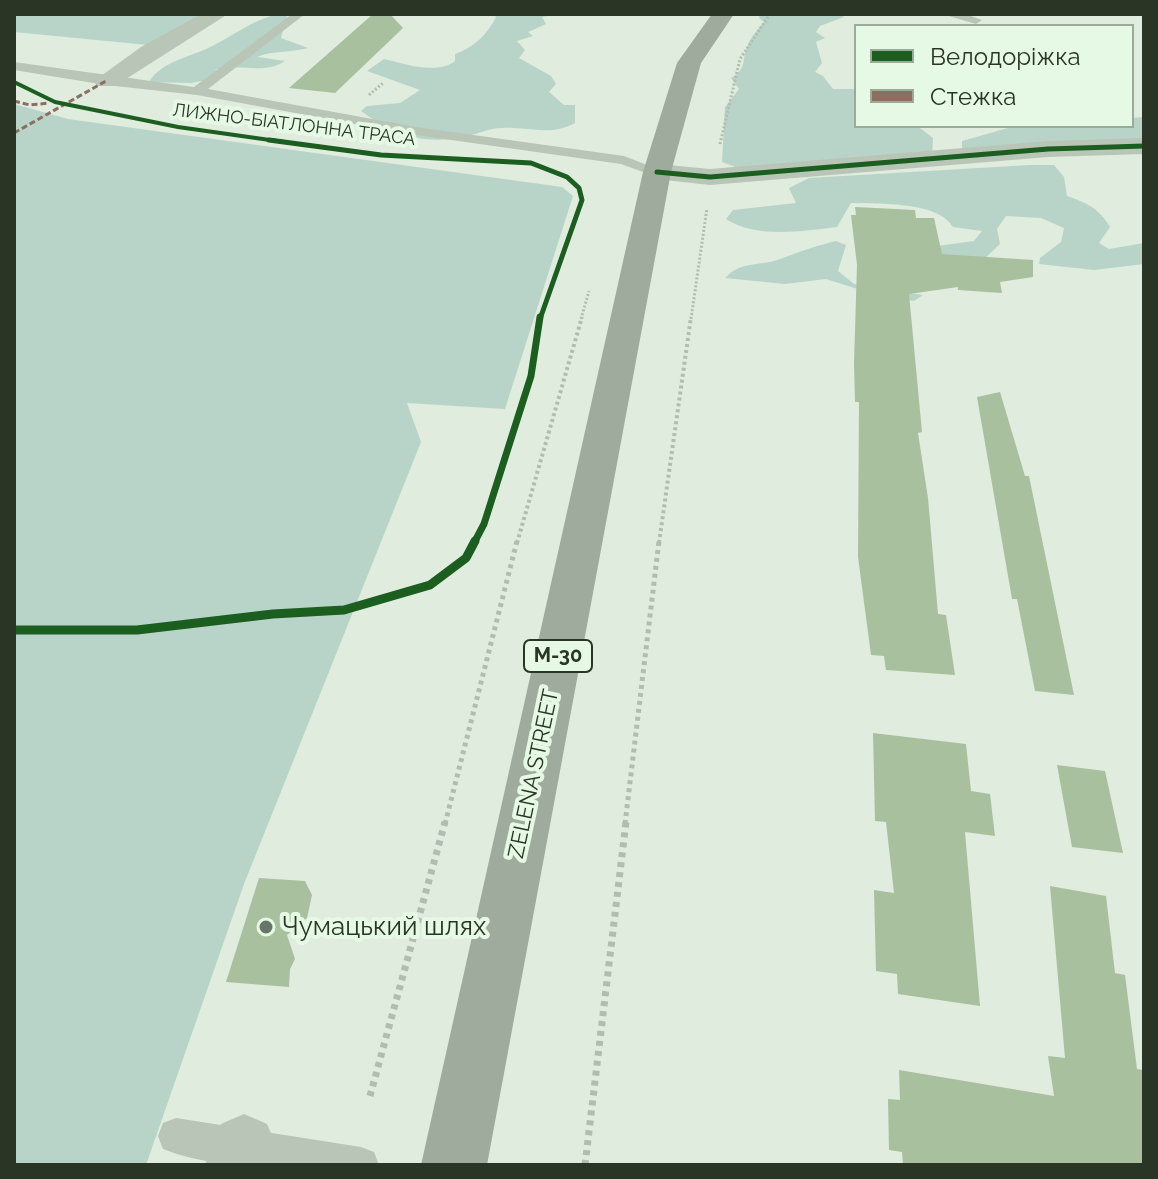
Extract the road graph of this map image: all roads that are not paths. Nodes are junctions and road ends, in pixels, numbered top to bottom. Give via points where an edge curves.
1 (217, 14) edge
2 (299, 14) edge
3 (723, 14) edge
4 (948, 14) edge
5 (976, 20) dead end
6 (14, 66) edge
7 (106, 81) junction
8 (197, 91) junction
9 (1144, 146) edge
10 (661, 160) junction
11 (176, 1136) dead end
12 (241, 1156) edge
13 (361, 1165) edge
14 (454, 1165) edge

1 - 7 street
2 - 8 lane
3 - 10 highway, М-30 via 689,63
4 - 5 lane
6 - 7 lane
7 - 8 lane
8 - 10 lane via 416,131 624,160
9 - 10 street via 710,177
10 - 14 highway, ZELENA STREET / М-30
11 - 12 lane
12 - 13 lane

